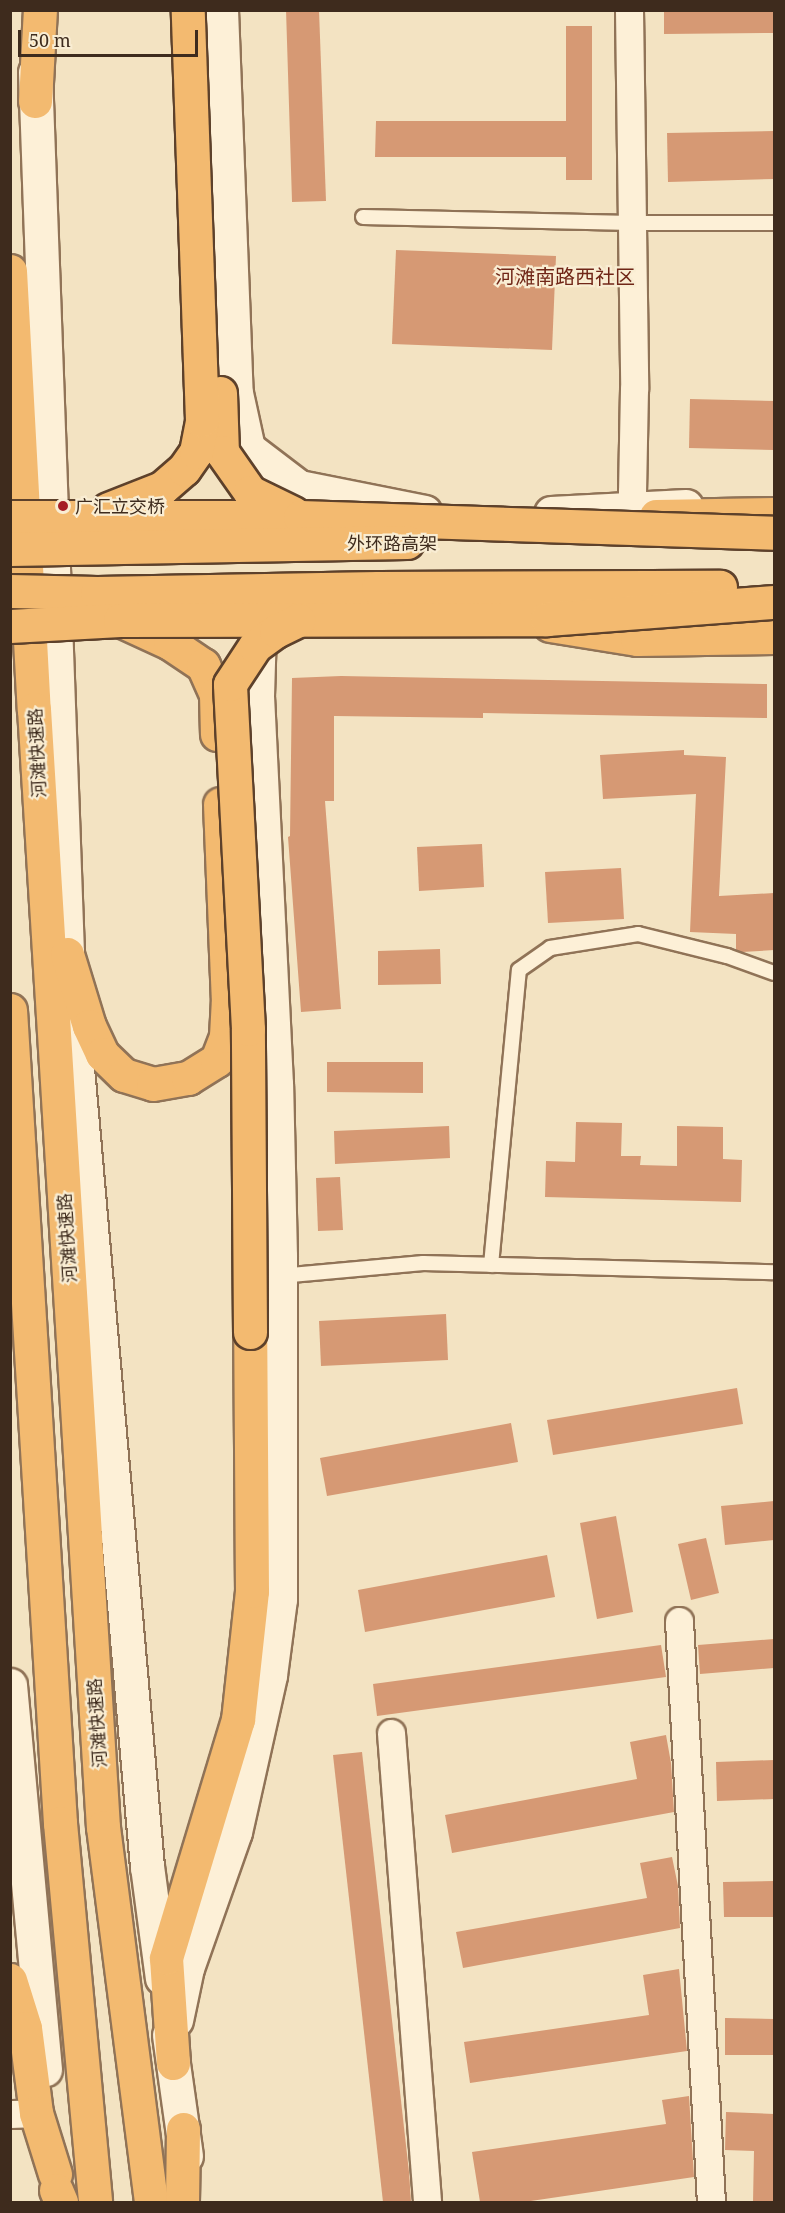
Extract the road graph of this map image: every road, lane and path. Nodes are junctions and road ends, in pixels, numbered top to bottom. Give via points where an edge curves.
1 (35, 10) edge
2 (40, 10) edge
3 (188, 10) edge
4 (207, 10) edge
5 (221, 10) edge
6 (629, 10) edge
7 (34, 101) junction
8 (363, 217) dead end
9 (774, 223) edge
10 (632, 224) junction
11 (10, 272) edge
12 (49, 473) junction
13 (774, 505) edge
14 (635, 508) junction
15 (439, 514) junction
16 (774, 514) edge
17 (90, 516) junction
18 (300, 517) junction
19 (10, 518) edge
20 (564, 528) junction
21 (774, 533) edge
22 (774, 546) edge
23 (10, 549) edge
24 (774, 587) edge
25 (10, 591) edge
26 (774, 603) edge
27 (260, 611) junction
28 (774, 616) edge
29 (300, 619) junction
30 (512, 619) junction
31 (120, 620) junction
32 (10, 626) edge
33 (55, 627) junction
34 (774, 637) edge
35 (67, 954) junction
36 (774, 973) edge
37 (10, 1010) edge
38 (491, 1265) junction
39 (774, 1272) edge
40 (280, 1276) junction
41 (680, 1621) dead end
42 (10, 1685) edge
43 (391, 1733) dead end
44 (10, 1980) edge
45 (15, 2006) edge
46 (172, 2052) junction
47 (23, 2114) edge
48 (183, 2129) junction
49 (57, 2192) edge
50 (95, 2202) edge
51 (151, 2202) edge
52 (182, 2202) edge
53 (192, 2202) edge
54 (427, 2202) edge
55 (711, 2202) edge

1 - 7 street
2 - 7 highway
3 - 17 highway, bridge via 202,420 196,452 162,488
4 - 18 highway, bridge via 222,452 250,492
5 - 15 street via 236,393 248,448 299,487
6 - 10 street
7 - 12 street
8 - 10 lane
9 - 10 lane
10 - 14 street
11 - 51 highway, 河滩快速路 via 103,1827
12 - 15 street via 73,499 89,506 209,502
12 - 33 street
13 - 14 street
14 - 15 street via 473,517
16 - 20 highway, bridge via 672,514
17 - 18 highway, bridge
17 - 19 highway, bridge
18 - 20 highway, bridge
20 - 21 highway, bridge
22 - 23 highway, 外环路高架, bridge via 388,542
24 - 25 highway, bridge
26 - 30 highway, bridge
27 - 28 street
27 - 33 street via 82,610
27 - 40 street via 257,696 276,1084
29 - 30 highway, bridge
29 - 31 highway, bridge
29 - 46 highway, bridge via 255,646 230,684 248,1029 252,1591 239,1708 166,1958
30 - 34 highway, bridge via 637,639
31 - 32 highway, bridge
31 - 35 highway via 203,665 216,694 228,1003 226,1036 217,1059 188,1078 153,1084 124,1076 102,1054 89,1026
33 - 35 street
35 - 46 street via 147,1866
36 - 38 lane via 727,956 638,934 550,948 519,970
37 - 50 highway via 60,1823
38 - 39 lane
38 - 40 lane via 423,1263
40 - 46 street via 280,1599 270,1675 235,1833 187,1968
41 - 55 street
42 - 49 street
43 - 54 street
44 - 45 highway
45 - 47 highway via 25,2028
46 - 48 street
47 - 49 highway
48 - 52 highway
48 - 53 street

